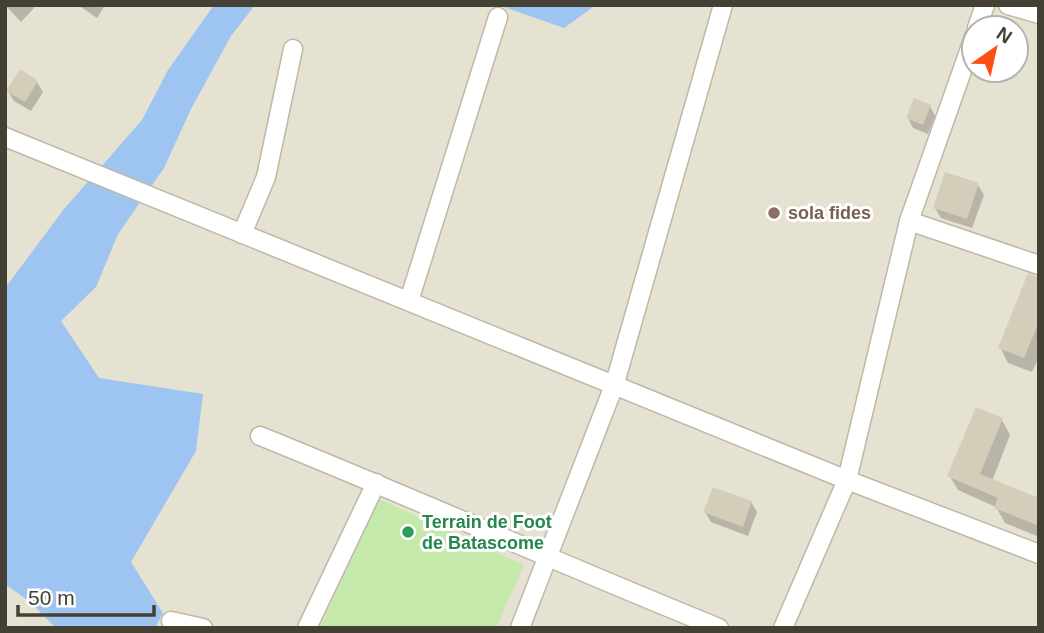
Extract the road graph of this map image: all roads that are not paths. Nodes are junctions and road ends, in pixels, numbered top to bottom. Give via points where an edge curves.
1 (723, 5) edge
2 (1009, 5) edge
3 (1039, 14) edge
4 (498, 17) dead end
5 (293, 49) dead end
6 (960, 77) edge
7 (5, 137) edge
8 (909, 221) junction
9 (242, 234) junction
10 (1039, 265) edge
11 (409, 301) junction
12 (615, 383) junction
13 (261, 436) dead end
14 (847, 480) junction
15 (376, 483) junction
16 (1039, 554) edge
17 (547, 559) junction
18 (172, 621) dead end
19 (203, 628) edge
20 (307, 628) edge
21 (520, 628) edge
22 (719, 628) edge
23 (783, 628) edge

1 - 12 street
2 - 3 street
4 - 11 street
5 - 9 street via 266,177
6 - 8 street
7 - 9 street
8 - 10 street
8 - 14 street
9 - 11 street
11 - 12 street
12 - 14 street
12 - 17 street
13 - 15 street
14 - 16 street
14 - 23 street
15 - 17 street
15 - 20 street
17 - 21 street
17 - 22 street
18 - 19 street

